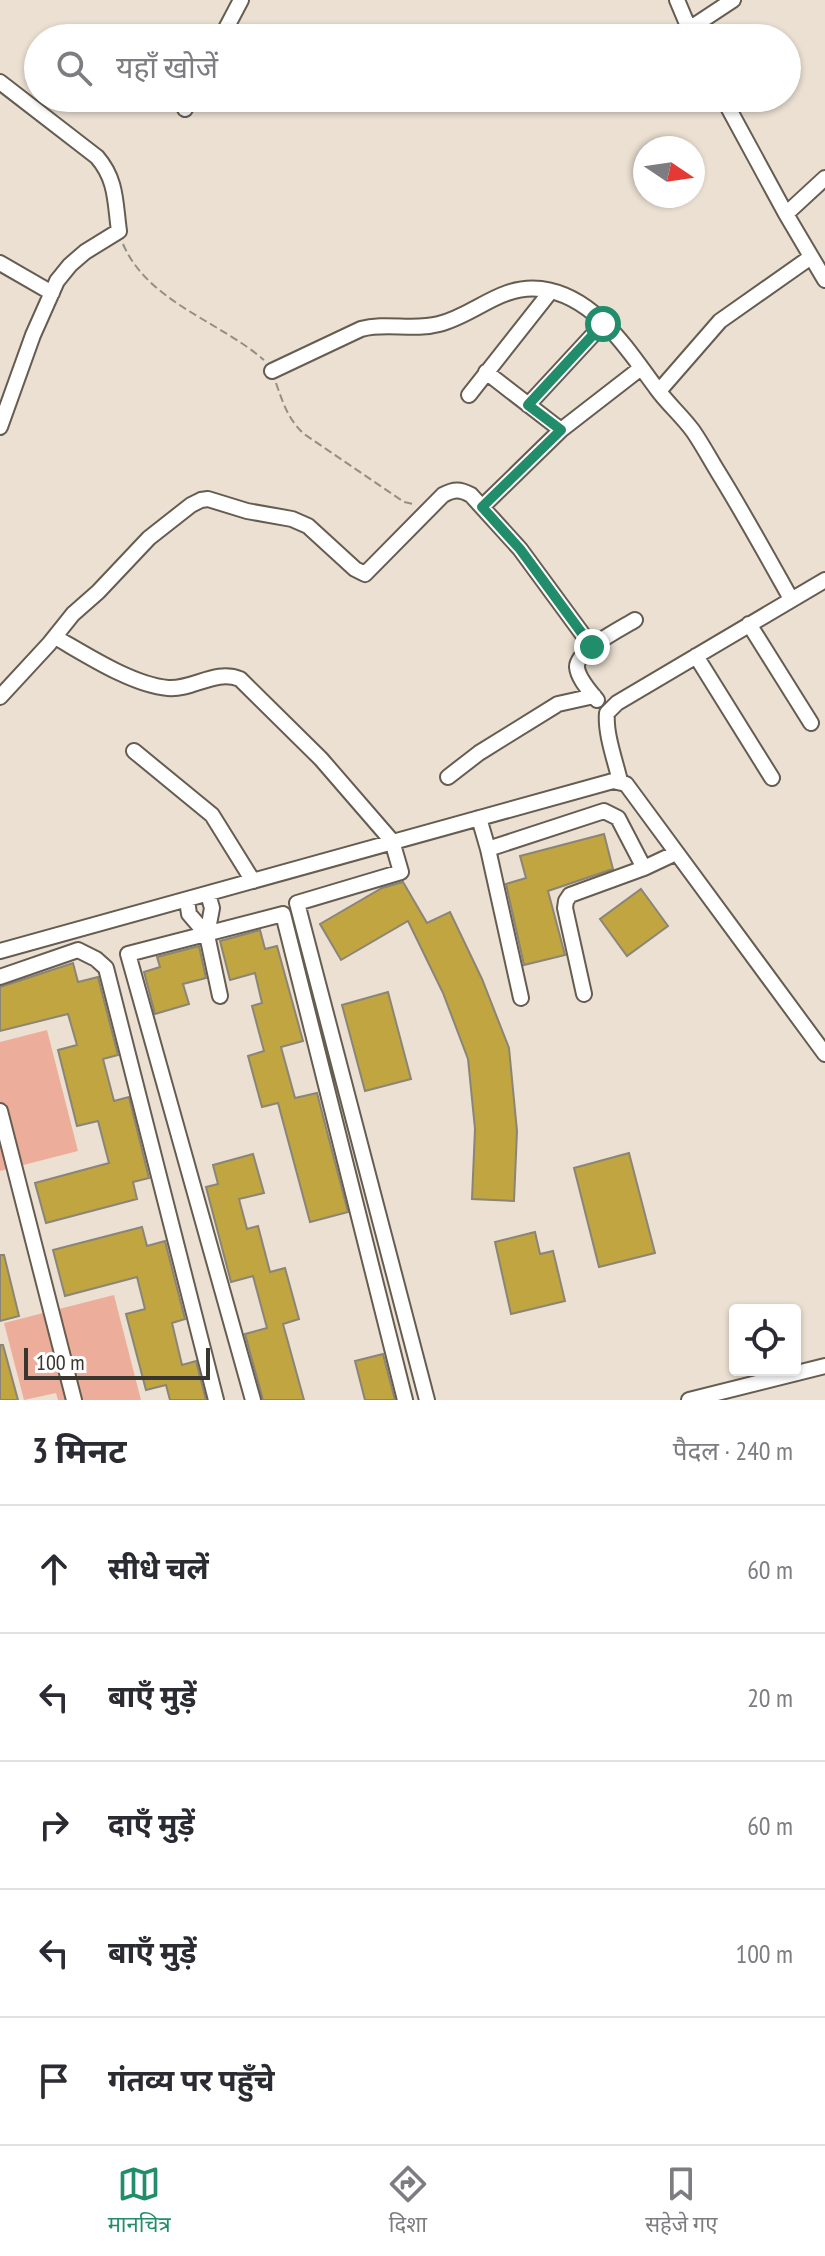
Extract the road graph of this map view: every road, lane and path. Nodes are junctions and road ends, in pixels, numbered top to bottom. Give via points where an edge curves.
1 (241, 0) edge
2 (677, 0) edge
3 (733, 0) edge
4 (228, 24) edge
5 (687, 24) edge
6 (703, 24) edge
7 (0, 82) edge
8 (24, 101) edge
9 (39, 112) edge
10 (731, 112) edge
11 (825, 178) edge
12 (786, 214) junction
13 (811, 257) junction
14 (0, 263) edge
15 (825, 280) edge
16 (551, 291) junction
17 (52, 293) junction
18 (603, 324) junction
19 (641, 368) junction
20 (272, 371) dead end
21 (486, 372) junction
22 (659, 391) junction
23 (469, 395) dead end
24 (528, 405) junction
25 (0, 427) edge
26 (561, 430) junction
27 (482, 507) junction
28 (825, 580) edge
29 (791, 599) junction
30 (635, 620) dead end
31 (749, 624) junction
32 (55, 637) junction
33 (592, 647) junction
34 (696, 656) junction
35 (594, 696) junction
36 (0, 697) edge
37 (607, 713) junction
38 (811, 723) dead end
39 (134, 751) dead end
40 (448, 777) dead end
41 (772, 778) dead end
42 (620, 781) junction
43 (479, 818) junction
44 (392, 841) junction
45 (488, 849) junction
46 (676, 853) junction
47 (644, 868) junction
48 (253, 881) junction
49 (208, 894) junction
50 (187, 900) junction
51 (207, 935) junction
52 (0, 951) edge
53 (0, 977) edge
54 (584, 994) dead end
55 (220, 996) dead end
56 (521, 998) dead end
57 (825, 1054) edge
58 (0, 1111) edge
59 (825, 1366) edge
60 (74, 1400) edge
61 (216, 1400) edge
62 (253, 1400) edge
63 (405, 1400) edge
64 (427, 1400) edge
65 (689, 1400) edge

1 - 4 street
2 - 5 street
3 - 6 street
7 - 8 street
9 - 17 street via 109,170 119,231 70,265
10 - 12 street
11 - 12 street
12 - 13 street
13 - 15 street
13 - 22 street via 720,321
14 - 17 street
16 - 18 street via 575,300
16 - 20 street via 513,290 442,324 372,325
16 - 21 street
17 - 25 street
18 - 19 street
18 - 24 street
19 - 22 street
19 - 26 street
21 - 23 street
21 - 24 street
22 - 29 street via 693,431
24 - 26 street
26 - 27 street
27 - 32 street via 471,495 452,490 365,574 308,526 201,500 149,538
27 - 33 street
28 - 29 street
29 - 31 street
30 - 33 street
31 - 34 street
31 - 38 street
32 - 36 street
32 - 44 street via 153,685 184,687 221,675 240,679 321,759
33 - 35 street via 577,668
34 - 37 street
34 - 41 street
35 - 37 street
35 - 40 street via 558,704
37 - 42 street via 605,726
39 - 48 street via 212,815
42 - 43 street
42 - 46 street
43 - 44 street
43 - 45 street
44 - 48 street
44 - 64 street via 401,872 297,903
45 - 47 street via 604,811 618,818
45 - 56 street
46 - 47 street
46 - 57 street
47 - 54 street via 566,901
48 - 49 street
49 - 50 street
49 - 51 street via 212,908
50 - 51 street via 189,914
50 - 52 street
51 - 55 street
51 - 62 street via 128,954
51 - 63 street via 283,914
53 - 61 street via 78,950 106,968
58 - 60 street
59 - 65 street

